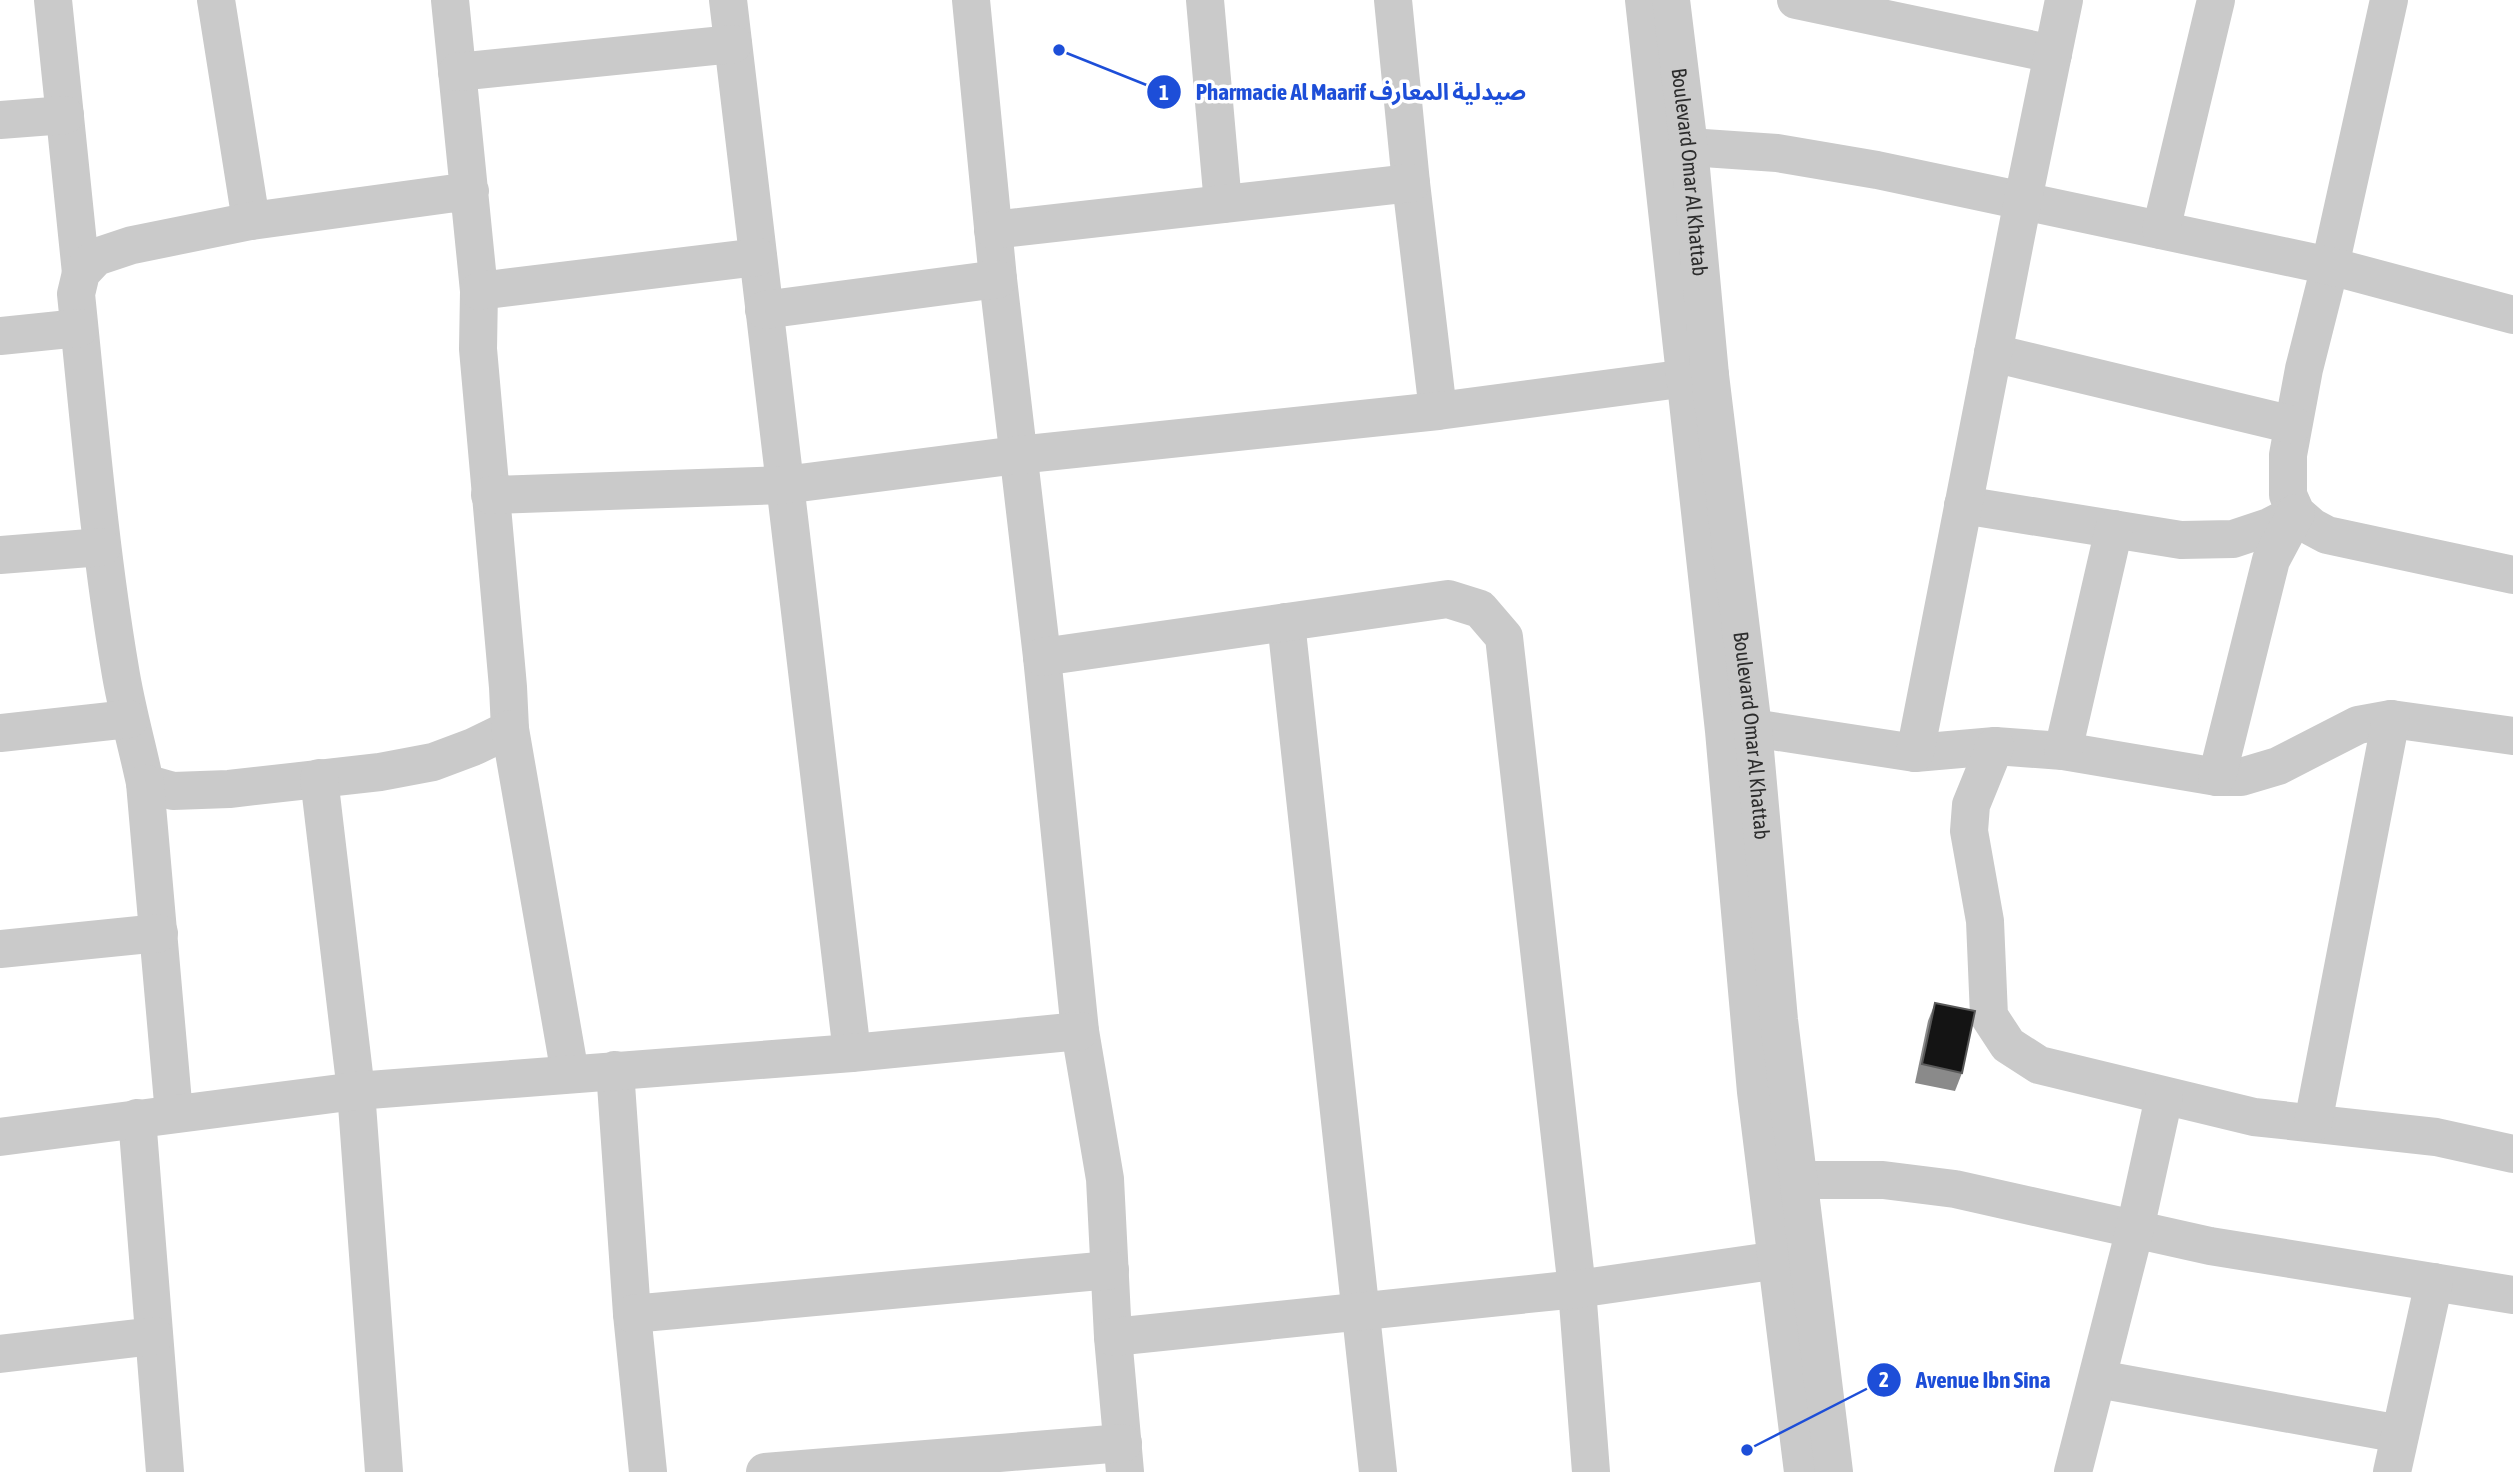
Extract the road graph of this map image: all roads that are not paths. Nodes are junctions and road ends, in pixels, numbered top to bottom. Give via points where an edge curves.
1 (53, 0) edge
2 (216, 0) edge
3 (450, 0) edge
4 (728, 0) edge
5 (971, 0) edge
6 (1205, 0) edge
7 (1393, 0) edge
8 (1644, 0) edge
9 (1671, 0) edge
10 (1796, 0) edge
11 (2064, 0) edge
12 (2216, 0) edge
13 (2389, 0) edge
14 (733, 44) junction
15 (2053, 54) junction
16 (457, 72) junction
17 (65, 115) junction
18 (0, 120) edge
19 (1689, 147) junction
20 (1411, 183) junction
21 (470, 191) junction
22 (2023, 200) junction
23 (1223, 204) junction
24 (251, 221) junction
25 (993, 230) junction
26 (2161, 230) junction
27 (758, 257) junction
28 (2330, 266) junction
29 (81, 273) junction
30 (998, 279) junction
31 (479, 290) junction
32 (764, 310) junction
33 (2513, 314) edge
34 (79, 328) junction
35 (0, 336) edge
36 (1993, 353) junction
37 (1697, 377) junction
38 (1438, 411) junction
39 (2293, 425) junction
40 (1017, 455) junction
41 (784, 485) junction
42 (490, 495) junction
43 (1963, 505) junction
44 (2296, 513) junction
45 (2114, 529) junction
46 (102, 547) junction
47 (0, 555) edge
48 (2513, 575) edge
49 (1286, 622) junction
50 (1042, 657) junction
51 (129, 719) junction
52 (2391, 719) junction
53 (1752, 728) junction
54 (510, 729) junction
55 (0, 733) edge
56 (2513, 736) edge
57 (1996, 746) junction
58 (2063, 751) junction
59 (1915, 752) junction
60 (2217, 777) junction
61 (319, 778) junction
62 (145, 783) junction
63 (159, 933) junction
64 (0, 949) edge
65 (1080, 1031) junction
66 (852, 1053) junction
67 (615, 1070) junction
68 (570, 1074) junction
69 (356, 1091) junction
70 (2164, 1097) junction
71 (174, 1114) junction
72 (137, 1118) junction
73 (2313, 1123) junction
74 (0, 1137) edge
75 (2513, 1154) edge
76 (1799, 1180) junction
77 (2136, 1230) junction
78 (1778, 1260) junction
79 (1110, 1270) junction
80 (2434, 1282) junction
81 (1577, 1289) junction
82 (2513, 1295) edge
83 (1360, 1312) junction
84 (632, 1314) junction
85 (154, 1336) junction
86 (1113, 1337) junction
87 (0, 1354) edge
88 (2098, 1379) junction
89 (2400, 1434) junction
90 (1124, 1457) edge
91 (165, 1472) edge
92 (384, 1472) edge
93 (648, 1472) edge
94 (765, 1472) edge
95 (1378, 1472) edge
96 (1591, 1472) edge
97 (1802, 1472) edge
98 (1834, 1472) edge
99 (2073, 1472) edge
100 (2392, 1472) edge

1 - 17 street
2 - 24 street
3 - 16 street
4 - 14 street
5 - 25 street
6 - 23 street
7 - 20 street
8 - 37 street, Boulevard Omar Al Khattab
9 - 19 street, Boulevard Omar Al Khattab
10 - 15 street
11 - 15 street
12 - 26 street
13 - 28 street
14 - 16 street
14 - 27 street
15 - 22 street
16 - 21 street
17 - 18 street
17 - 29 street
19 - 22 street via 1777,153
19 - 37 street, Boulevard Omar Al Khattab
20 - 23 street
20 - 38 street
21 - 24 street
21 - 31 street
22 - 26 street
22 - 36 street
23 - 25 street
24 - 29 street via 132,245 96,257
25 - 30 street
26 - 28 street
27 - 31 street
27 - 32 street
28 - 33 street
28 - 39 street
29 - 34 street via 76,294
30 - 32 street
30 - 40 street
31 - 42 street via 478,349
32 - 41 street
34 - 35 street
34 - 46 street
36 - 39 street
36 - 43 street
37 - 38 street
37 - 53 street, Boulevard Omar Al Khattab
37 - 78 street, Boulevard Omar Al Khattab via 1756,1092
38 - 40 street
39 - 44 street via 2287,474 2288,495
40 - 41 street
40 - 50 street
41 - 42 street
41 - 66 street
42 - 54 street
43 - 45 street
43 - 59 street
44 - 45 street via 2233,539 2181,540
44 - 48 street via 2327,535
44 - 60 street via 2271,560
45 - 58 street
46 - 47 street
46 - 51 street
49 - 50 street
49 - 81 street via 1448,599 1480,609 1504,637
49 - 83 street
50 - 65 street
51 - 55 street
51 - 62 street
52 - 56 street
52 - 60 street via 2358,725 2278,766 2241,777
52 - 73 street
53 - 59 street
53 - 76 street, Boulevard Omar Al Khattab
54 - 61 street via 433,762
54 - 68 street
57 - 58 street
57 - 59 street
57 - 70 street via 1971,804 1969,831 1985,921 1989,1016 2008,1045 2039,1065
58 - 60 street
61 - 62 street via 173,791
61 - 69 street
62 - 63 street
63 - 64 street
63 - 71 street
65 - 66 street
65 - 79 street via 1101,1147
66 - 67 street
67 - 68 street
67 - 84 street
68 - 69 street
69 - 71 street
69 - 92 street
70 - 73 street via 2254,1117
70 - 77 street
71 - 72 street
72 - 74 street
72 - 85 street
73 - 75 street via 2436,1137
76 - 77 street via 1883,1180 1955,1189
76 - 98 street, Boulevard Omar Al Khattab
77 - 80 street
77 - 88 street
78 - 81 street
78 - 97 street, Boulevard Omar Al Khattab
79 - 84 street
79 - 86 street
80 - 82 street
80 - 89 street
81 - 83 street
81 - 96 street
83 - 86 street
83 - 95 street
84 - 93 street
85 - 87 street
85 - 91 street
86 - 90 street
88 - 89 street
88 - 99 street
89 - 100 street
90 - 94 street

